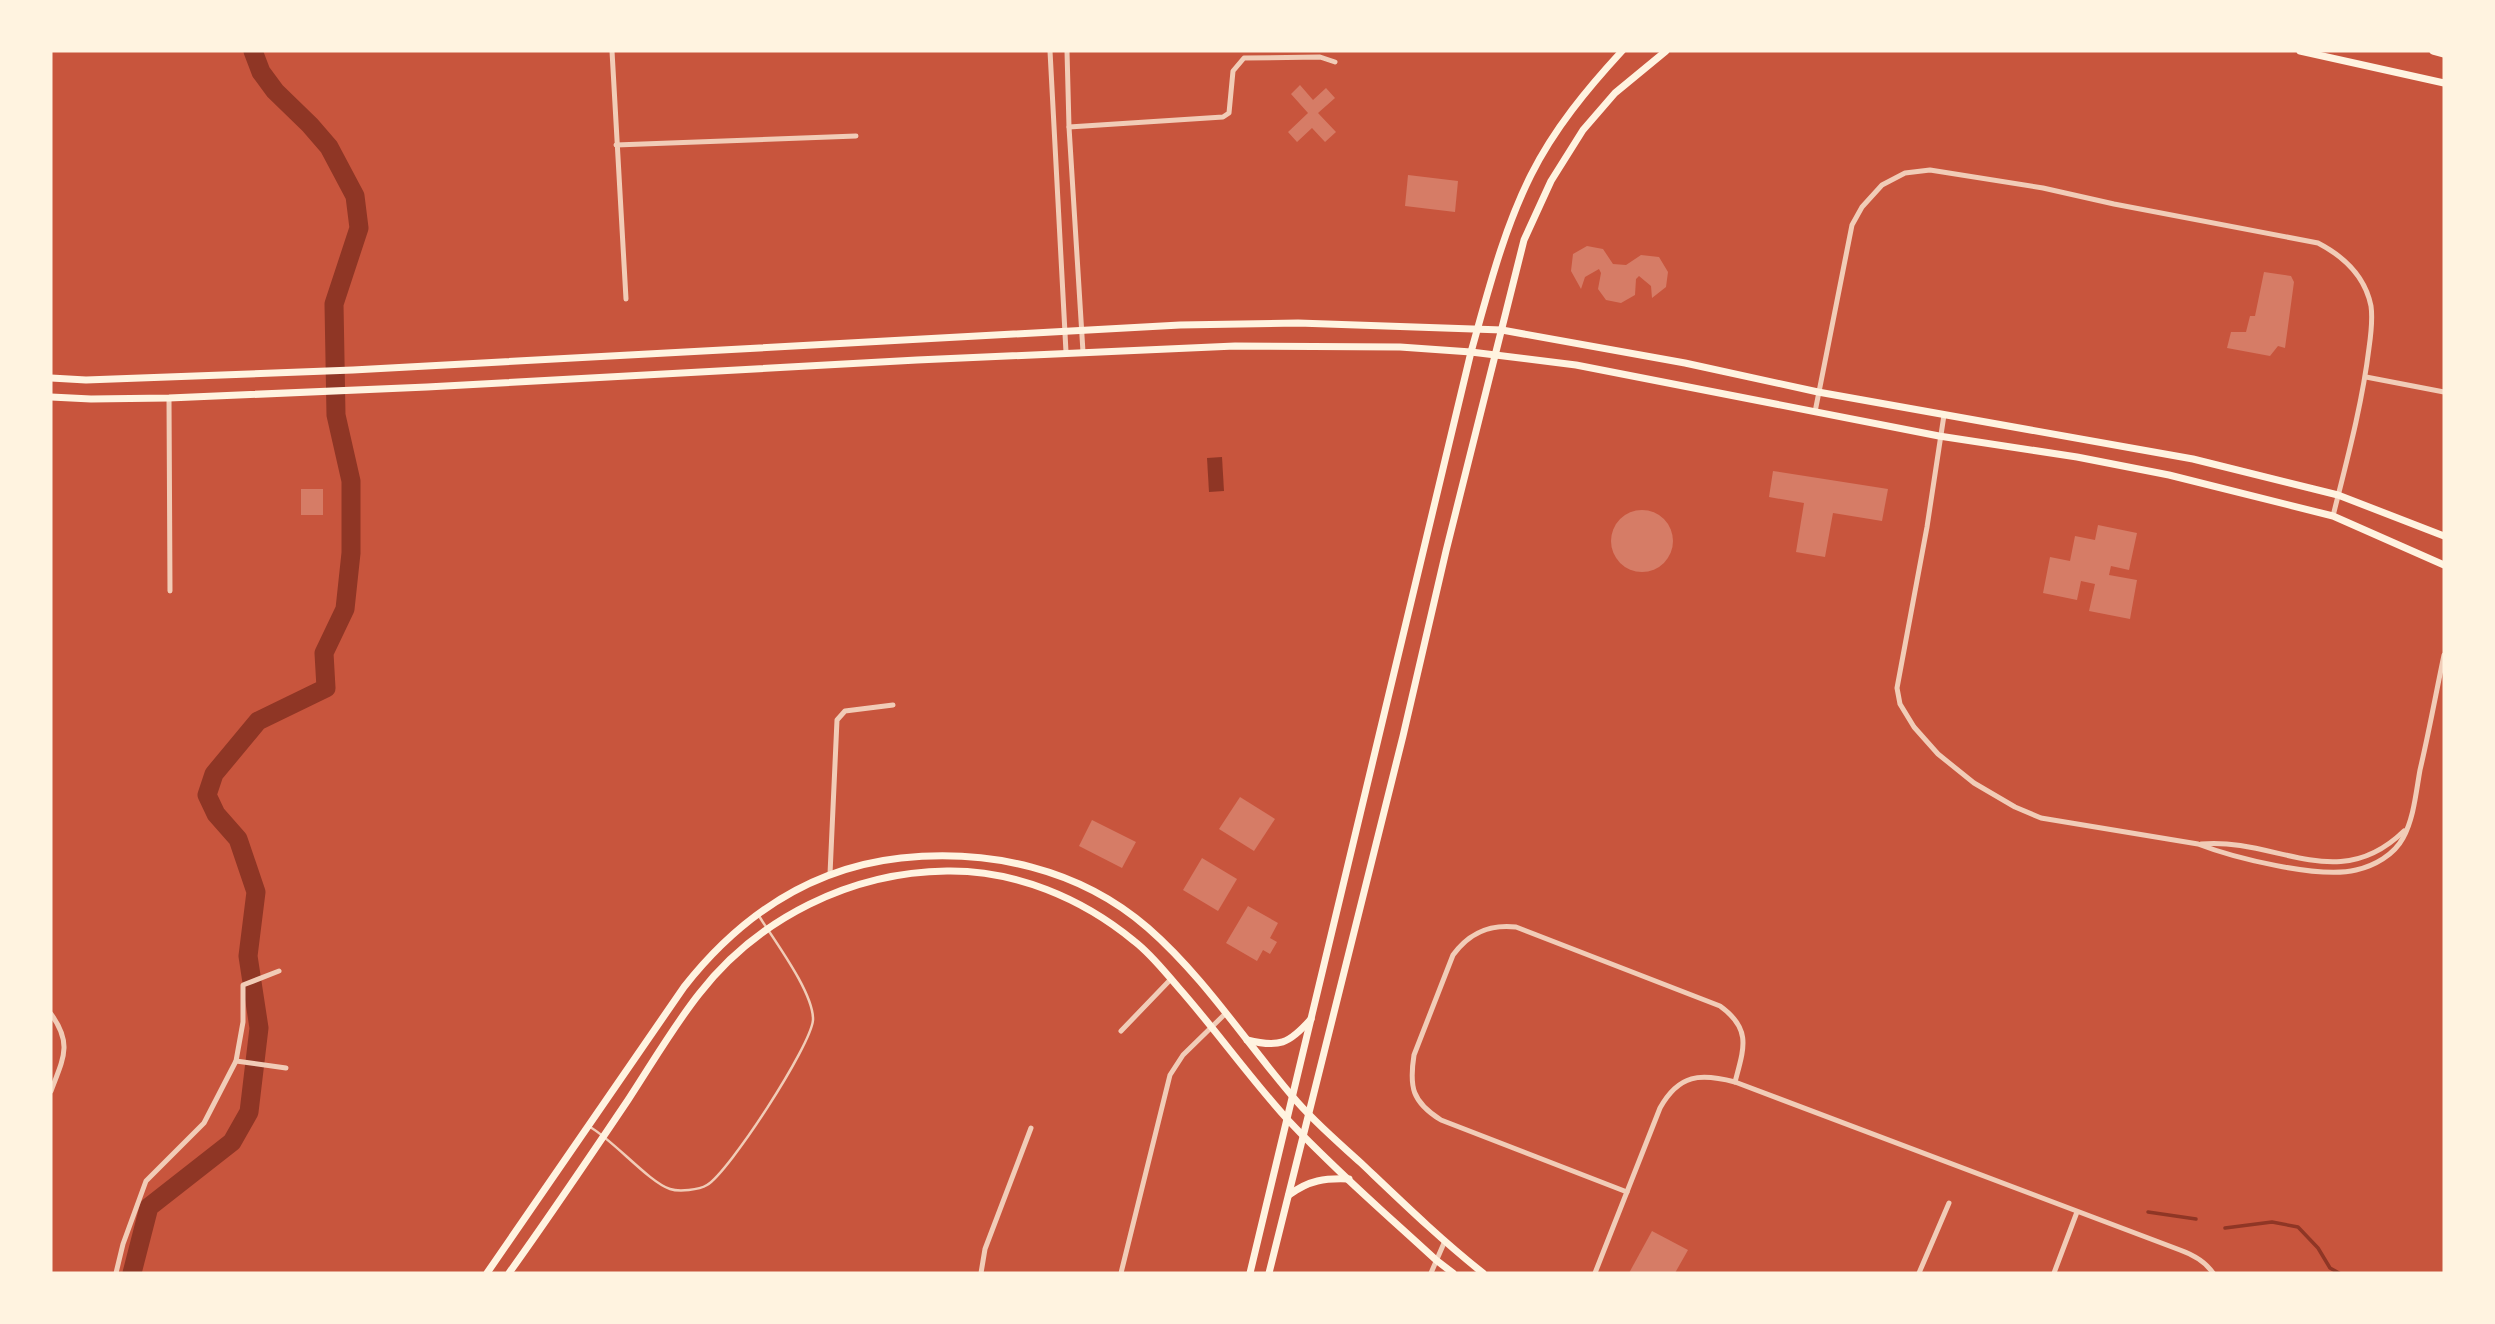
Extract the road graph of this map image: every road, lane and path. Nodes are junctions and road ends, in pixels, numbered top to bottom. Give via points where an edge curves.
1 (612, 51) edge
2 (1049, 51) edge
3 (1067, 51) edge
4 (1622, 51) edge
5 (1666, 51) edge
6 (2300, 51) edge
7 (2433, 51) edge
8 (2444, 54) edge
9 (1335, 62) dead end
10 (2444, 83) edge
11 (1069, 127) junction
12 (856, 136) dead end
13 (616, 145) junction
14 (626, 299) dead end
15 (1478, 328) junction
16 (1082, 329) junction
17 (1064, 330) junction
18 (1502, 330) junction
19 (1066, 352) junction
20 (1083, 352) junction
21 (1471, 352) junction
22 (1496, 355) junction
23 (2366, 377) junction
24 (51, 378) edge
25 (1818, 392) junction
26 (2444, 392) edge
27 (51, 397) edge
28 (169, 398) junction
29 (1815, 412) junction
30 (1944, 415) junction
31 (1939, 436) junction
32 (2338, 495) junction
33 (2333, 516) junction
34 (2444, 536) edge
35 (2444, 565) edge
36 (170, 591) dead end
37 (2444, 655) edge
38 (893, 705) dead end
39 (2406, 829) junction
40 (2198, 844) junction
41 (830, 874) junction
42 (758, 914) junction
43 (767, 929) junction
44 (279, 971) dead end
45 (1171, 979) junction
46 (1226, 1013) junction
47 (51, 1014) edge
48 (1312, 1019) junction
49 (1212, 1025) junction
50 (1121, 1031) dead end
51 (1247, 1040) junction
52 (236, 1062) junction
53 (286, 1068) dead end
54 (1735, 1082) junction
55 (51, 1091) edge
56 (1293, 1097) junction
57 (1310, 1115) junction
58 (1287, 1118) junction
59 (588, 1125) junction
60 (1031, 1128) dead end
61 (604, 1135) junction
62 (1304, 1135) junction
63 (1349, 1180) junction
64 (1627, 1192) junction
65 (1288, 1196) junction
66 (1949, 1203) dead end
67 (2077, 1212) junction
68 (1444, 1243) junction
69 (1436, 1260) junction
70 (116, 1273) edge
71 (487, 1273) edge
72 (509, 1273) edge
73 (981, 1273) edge
74 (1121, 1273) edge
75 (1250, 1273) edge
76 (1269, 1273) edge
77 (1431, 1273) edge
78 (1453, 1273) edge
79 (1483, 1273) edge
80 (1595, 1273) edge
81 (1919, 1273) edge
82 (2054, 1273) edge
83 (2213, 1273) edge

1 - 13 street
2 - 17 street
3 - 11 street
4 - 15 main road via 1572,110 1531,174 1501,246
5 - 18 main road via 1598,111 1551,181 1524,240
6 - 10 main road
7 - 8 main road
9 - 11 street via 1320,57 1244,58 1233,71 1231,105 1223,117
11 - 16 street
12 - 13 street
13 - 14 street
15 - 16 main road via 1286,323
15 - 18 main road
15 - 21 main road
16 - 17 main road
16 - 20 street
17 - 19 street
17 - 24 main road via 353,370
18 - 22 main road
18 - 25 main road
19 - 20 main road
19 - 28 main road
20 - 21 main road via 1299,345
21 - 22 main road
21 - 48 main road
22 - 29 main road via 1576,365
22 - 57 main road
23 - 25 street via 2372,324 2364,284 2337,253 2318,243 1930,170 1905,173 1882,185 1852,225
23 - 26 street
23 - 32 street
25 - 29 street
25 - 30 main road
27 - 28 main road
28 - 36 street
29 - 31 main road
30 - 31 street
30 - 32 main road via 2193,459
31 - 33 main road via 2169,475
31 - 40 street via 1897,688 1900,704 1914,727 1974,783 2041,818
32 - 33 street
32 - 34 main road
33 - 35 main road
37 - 39 street
38 - 41 street via 845,711 837,720
39 - 40 street via 2378,852 2344,863 2219,842
39 - 40 street via 2387,857 2340,872 2298,869
41 - 42 main road
41 - 46 main road via 886,860 941,855 1001,859 1049,872 1100,895 1147,927
42 - 43 lane
42 - 59 main road via 735,930 699,968
43 - 45 main road via 817,899 876,879 929,871 980,872 1028,882 1094,912 1137,943
43 - 61 main road via 727,962 698,995
43 - 61 lane via 809,999 811,1030 762,1115 717,1177 705,1186 671,1190
44 - 52 street via 243,985
45 - 49 main road
45 - 50 street
46 - 49 street
46 - 51 main road
47 - 55 street via 62,1030 65,1052
48 - 51 main road via 1298,1034 1278,1044
48 - 56 main road
49 - 58 main road
49 - 74 street via 1170,1075
51 - 56 main road
52 - 53 street
52 - 70 street via 204,1124 146,1181
54 - 64 street via 1694,1077 1674,1088 1660,1108
54 - 64 street via 1744,1036 1739,1023 1720,1006 1516,927 1485,928 1461,944 1414,1055 1416,1098 1426,1111 1441,1119
54 - 67 street
56 - 57 main road
56 - 58 main road
57 - 62 main road
57 - 68 main road
58 - 62 main road
58 - 75 main road
59 - 61 lane
59 - 71 main road
60 - 73 street via 985,1249
61 - 72 main road
62 - 63 main road
62 - 65 main road
63 - 65 main road via 1316,1180
63 - 69 main road
64 - 80 street
65 - 76 main road
66 - 81 street
67 - 82 street
67 - 83 street via 2197,1257
68 - 69 street
68 - 79 main road
69 - 77 street
69 - 78 main road

